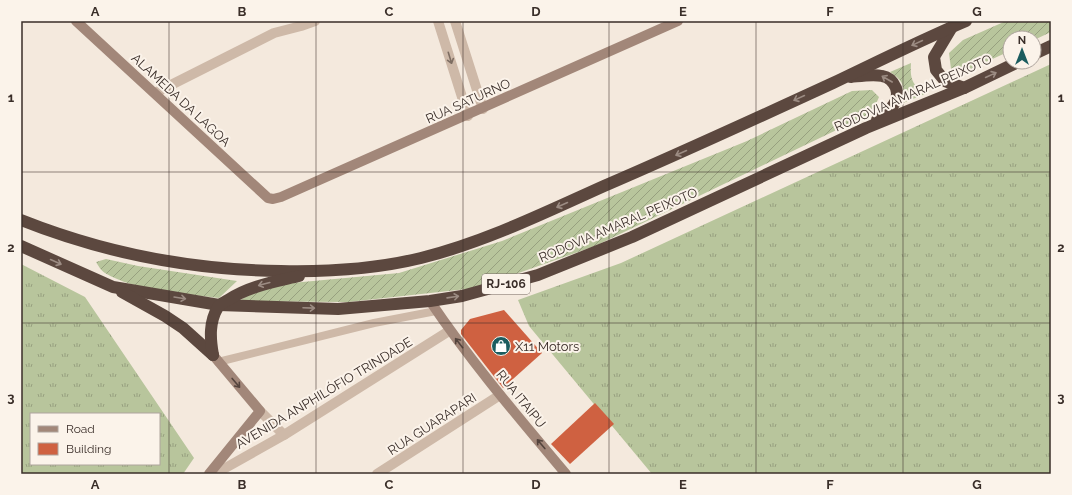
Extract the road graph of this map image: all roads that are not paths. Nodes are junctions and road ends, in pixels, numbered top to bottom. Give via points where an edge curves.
1 (76, 21) edge
2 (287, 21) edge
3 (315, 21) edge
4 (438, 21) edge
5 (456, 21) edge
6 (678, 21) edge
7 (966, 21) edge
8 (300, 24) edge
9 (952, 27) junction
10 (274, 34) junction
11 (1002, 70) edge
12 (845, 77) junction
13 (964, 88) junction
14 (155, 93) junction
15 (482, 109) junction
16 (468, 116) junction
17 (866, 128) junction
18 (268, 198) joint
19 (21, 220) edge
20 (21, 246) edge
21 (315, 272) junction
22 (112, 287) junction
23 (219, 305) junction
24 (433, 306) junction
25 (449, 331) junction
26 (215, 358) junction
27 (500, 395) junction
28 (260, 411) junction
29 (284, 435) junction
30 (215, 473) edge
31 (377, 474) edge
32 (566, 474) edge

1 - 14 street, ALAMEDA DA LAGOA
2 - 10 street
3 - 8 street
4 -> 16 street
5 - 15 street
6 - 15 street, RUA SATURNO
7 - 9 highway
8 - 10 street
9 -> 12 highway
9 - 13 highway via 934,57 936,70 945,81
10 - 14 street
13 -> 11 highway, RODOVIA AMARAL PEIXOTO / RJ-106
17 -> 12 highway via 896,102 895,86 889,79 877,75
12 -> 21 highway via 697,146 477,240 421,258 370,267
13 - 17 highway, RODOVIA AMARAL PEIXOTO / RJ-106
14 - 18 street, ALAMEDA DA LAGOA
15 - 16 street, RUA SATURNO
16 - 18 street, RUA SATURNO via 281,198
24 -> 17 highway, RODOVIA AMARAL PEIXOTO / RJ-106 via 538,275 632,237
19 - 21 highway via 107,249 162,261 256,271
20 -> 22 highway, RODOVIA AMARAL PEIXOTO / RJ-106
21 -> 23 highway via 239,292
22 -> 23 highway, RODOVIA AMARAL PEIXOTO / RJ-106
22 - 26 highway via 183,328
23 -> 24 highway, RODOVIA AMARAL PEIXOTO / RJ-106 via 338,309
23 - 26 highway via 210,328
24 - 25 street, RUA ITAIPU
24 - 26 lane via 374,323
27 -> 25 street, RUA ITAIPU
25 - 29 street, AVENIDA ANPHILÓFIO TRINDADE
26 -> 28 street
27 - 31 street, RUA GUARAPARI
32 -> 27 street, RUA ITAIPU
28 - 29 street
28 - 30 street
29 - 30 street, AVENIDA ANPHILÓFIO TRINDADE

